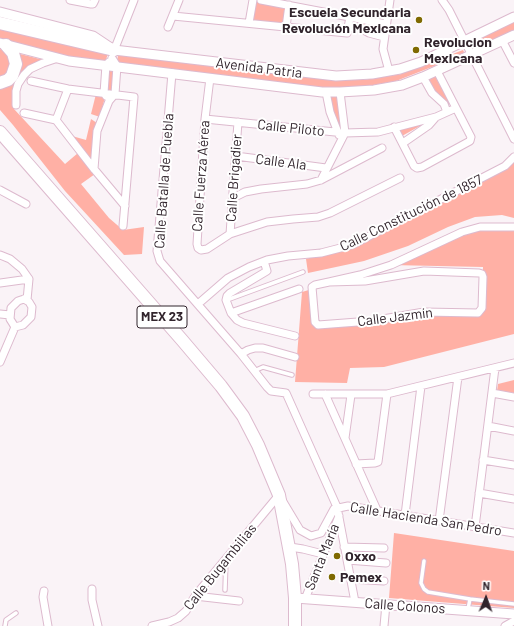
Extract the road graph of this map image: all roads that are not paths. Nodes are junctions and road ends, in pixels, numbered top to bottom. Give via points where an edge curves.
1 (70, 0) edge
2 (134, 0) edge
3 (180, 0) edge
4 (253, 0) edge
5 (261, 0) edge
6 (390, 0) edge
7 (442, 0) edge
8 (94, 2) edge
9 (289, 5) junction
10 (0, 12) edge
11 (173, 16) junction
12 (350, 17) junction
13 (514, 17) edge
14 (0, 23) edge
15 (249, 23) junction
16 (386, 24) junction
17 (168, 27) dead end
18 (286, 27) junction
19 (348, 27) junction
20 (514, 35) edge
21 (384, 38) junction
22 (502, 40) junction
23 (465, 41) junction
24 (3, 44) edge
25 (472, 54) junction
26 (58, 58) junction
27 (112, 60) junction
28 (514, 63) edge
29 (263, 68) junction
30 (389, 71) junction
31 (437, 71) junction
32 (172, 73) junction
33 (423, 77) junction
34 (210, 78) junction
35 (31, 81) dead end
36 (0, 83) edge
37 (261, 84) junction
38 (68, 89) junction
39 (326, 92) junction
40 (340, 92) junction
41 (104, 93) junction
42 (115, 94) junction
43 (109, 101) junction
44 (16, 105) dead end
45 (456, 108) junction
46 (448, 112) junction
47 (24, 113) dead end
48 (436, 117) junction
49 (205, 119) junction
50 (56, 120) junction
51 (238, 122) junction
52 (394, 127) junction
53 (0, 132) edge
54 (341, 135) junction
55 (514, 139) edge
56 (403, 143) junction
57 (382, 148) dead end
58 (236, 156) junction
59 (514, 158) edge
60 (326, 168) junction
61 (94, 170) junction
62 (400, 178) dead end
63 (320, 180) junction
64 (0, 190) edge
65 (233, 198) junction
66 (26, 204) dead end
67 (125, 206) junction
68 (123, 226) dead end
69 (514, 227) edge
70 (230, 234) junction
71 (0, 255) edge
72 (264, 261) junction
73 (303, 272) dead end
74 (29, 279) junction
75 (328, 282) junction
76 (0, 283) edge
77 (299, 289) dead end
78 (27, 300) junction
79 (226, 300) junction
80 (198, 304) junction
81 (231, 313) junction
82 (0, 314) edge
83 (10, 315) junction
84 (15, 327) junction
85 (295, 336) dead end
86 (241, 354) junction
87 (295, 357) dead end
88 (0, 362) edge
89 (514, 363) edge
90 (495, 368) junction
91 (254, 371) junction
92 (292, 375) dead end
93 (458, 377) junction
94 (421, 386) junction
95 (492, 393) junction
96 (313, 394) dead end
97 (325, 394) junction
98 (387, 394) junction
99 (351, 395) junction
100 (514, 397) edge
101 (488, 426) junction
102 (514, 431) edge
103 (345, 438) junction
104 (483, 460) junction
105 (356, 464) junction
106 (514, 465) edge
107 (479, 493) junction
108 (279, 495) junction
109 (514, 499) edge
110 (337, 507) junction
111 (377, 510) junction
112 (405, 515) junction
113 (339, 516) junction
114 (439, 521) junction
115 (475, 526) junction
116 (514, 533) edge
117 (290, 547) junction
118 (344, 547) junction
119 (384, 548) dead end
120 (323, 554) junction
121 (226, 558) junction
122 (347, 560) junction
123 (424, 561) dead end
124 (386, 563) dead end
125 (351, 579) junction
126 (384, 581) dead end
127 (92, 589) dead end
128 (225, 590) dead end
129 (44, 591) dead end
130 (195, 596) junction
131 (300, 598) junction
132 (470, 599) junction
133 (239, 601) dead end
134 (355, 602) junction
135 (386, 604) junction
136 (514, 604) edge
137 (468, 610) junction
138 (16, 613) dead end
139 (514, 614) edge
140 (514, 621) edge
141 (5, 626) edge
142 (48, 626) edge
143 (98, 626) edge
144 (156, 626) edge
145 (295, 626) edge
146 (384, 626) edge
147 (505, 626) edge

1 - 8 street via 88,4
2 - 27 street
3 - 11 street
4 - 15 street
5 - 9 street
6 - 16 street
7 - 23 street
9 - 12 street
9 - 18 street
10 - 27 street, Avenida Patria via 93,36
11 - 15 street
11 - 17 street
12 - 16 street
12 - 19 street
13 - 23 street, Avenida Patria
14 - 27 highway
15 - 18 street
16 - 21 street
18 - 19 street via 347,33
19 - 21 street via 360,28
20 - 22 street, Avenida Patria
21 - 30 street via 383,49
22 - 25 street, Avenida Patria
22 - 28 street
23 - 25 street
23 - 30 street, Avenida Patria via 421,62
24 - 26 street, Avenida Patria
24 - 36 highway via 13,53 16,64 12,76
25 - 31 street, Avenida Patria
25 - 55 street
26 - 27 street, Avenida Patria via 69,61
26 - 44 street via 30,69 24,75 16,91
27 - 29 street, Avenida Patria
27 - 32 street, Avenida Patria
27 - 41 street
27 - 42 street
29 - 30 street, Avenida Patria via 336,76
29 - 37 street
31 - 33 street, Avenida Patria
31 - 45 street
32 - 34 street, Avenida Patria
32 - 80 street, Calle Batalla de Puebla via 157,252 160,260
33 - 40 street, Avenida Patria via 402,85
33 - 46 street
34 - 37 street, Avenida Patria
34 - 49 street, Calle Fuerza Aérea
35 - 38 street
37 - 39 street, Avenida Patria
38 - 41 street
38 - 50 street
39 - 40 street, Avenida Patria
39 - 54 street via 330,112
40 - 54 street
41 - 42 street
41 - 43 street
42 - 43 street
42 - 67 street via 134,97
43 - 61 street via 97,131
45 - 46 street
45 - 56 street via 471,137 469,142 417,168
46 - 48 street
47 - 50 street
48 - 52 street, Calle Piloto
48 - 56 street
49 - 51 street, Calle Piloto
49 - 70 street, Calle Fuerza Aérea via 198,248 206,249
50 - 61 street
51 - 54 street, Calle Piloto
51 - 58 street, Calle Brigadier
52 - 54 street, Calle Piloto via 378,132
52 - 56 street
53 - 108 highway, MEX 23 via 232,401 251,430
54 - 60 street
57 - 63 street
58 - 60 street, Calle Ala
58 - 65 street, Calle Brigadier
59 - 72 street, Calle Constitución de 1857 via 504,166 352,245 321,253 278,257
60 - 63 street
61 - 67 street
62 - 70 street, Calle Fuerza Aérea via 330,214 267,222
63 - 65 street via 245,192
64 - 66 street
65 - 70 street, Calle Brigadier
67 - 68 street
69 - 75 street, Calle Jazmín via 480,227 462,232 391,265
71 - 74 street via 10,259
72 - 79 street via 267,271 230,292
72 - 80 street, Calle Constitución de 1857 via 228,278
73 - 79 lane
74 - 76 street
74 - 78 street
75 - 75 street, Calle Jazmín via 312,287 316,324 371,321 424,312 476,313 482,308 483,277 479,273 424,271 365,281
77 - 81 street
78 - 83 street via 15,303
78 - 84 street via 32,307 31,317 23,325
79 - 81 street
80 - 86 street, Calle Batalla de Puebla
81 - 85 street via 236,320 243,323
82 - 83 street
83 - 84 street
84 - 88 street
86 - 87 street via 256,348
86 - 91 street, Calle Batalla de Puebla
89 - 90 street
90 - 93 street
90 - 95 street
91 - 92 lane via 263,367
91 - 110 street, Calle Batalla de Puebla via 271,391 286,393
93 - 94 street
93 - 114 street
94 - 98 street
94 - 112 street
95 - 100 street
95 - 101 street
96 - 97 street
97 - 99 street
97 - 103 street
98 - 99 street
98 - 105 street via 378,462
99 - 103 street
101 - 102 street
101 - 104 street
103 - 105 street
104 - 106 street
104 - 107 street
105 - 111 street
107 - 109 street
107 - 115 street
108 - 110 street via 300,530 308,535 321,532 332,511
108 - 117 highway, MEX 23
108 - 121 street, Calle Bugambilias
110 - 111 street, Calle Hacienda San Pedro via 353,506
110 - 113 street
111 - 112 street, Calle Hacienda San Pedro
112 - 114 street, Calle Hacienda San Pedro
113 - 118 street
113 - 120 street, Santa María
114 - 115 street, Calle Hacienda San Pedro
115 - 116 street, Calle Hacienda San Pedro
117 - 120 street
117 - 131 highway, MEX 23
118 - 119 street
118 - 122 street
120 - 131 street, Santa María
121 - 128 lane
121 - 130 street, Calle Bugambilias
122 - 124 street
122 - 125 street
123 - 132 lane via 421,583 424,589 428,592
125 - 126 street
125 - 134 street
127 - 143 street
129 - 142 street
130 - 133 street
130 - 144 street, Calle Bugambilias via 186,611 178,618
131 - 134 street, Calle Colonos
131 - 145 highway, MEX 23
132 - 136 lane
132 - 137 lane
134 - 135 street, Calle Colonos
135 - 137 street, Calle Colonos
135 - 146 street
137 - 139 street, Calle Colonos
138 - 141 lane via 6,620
140 - 147 street

